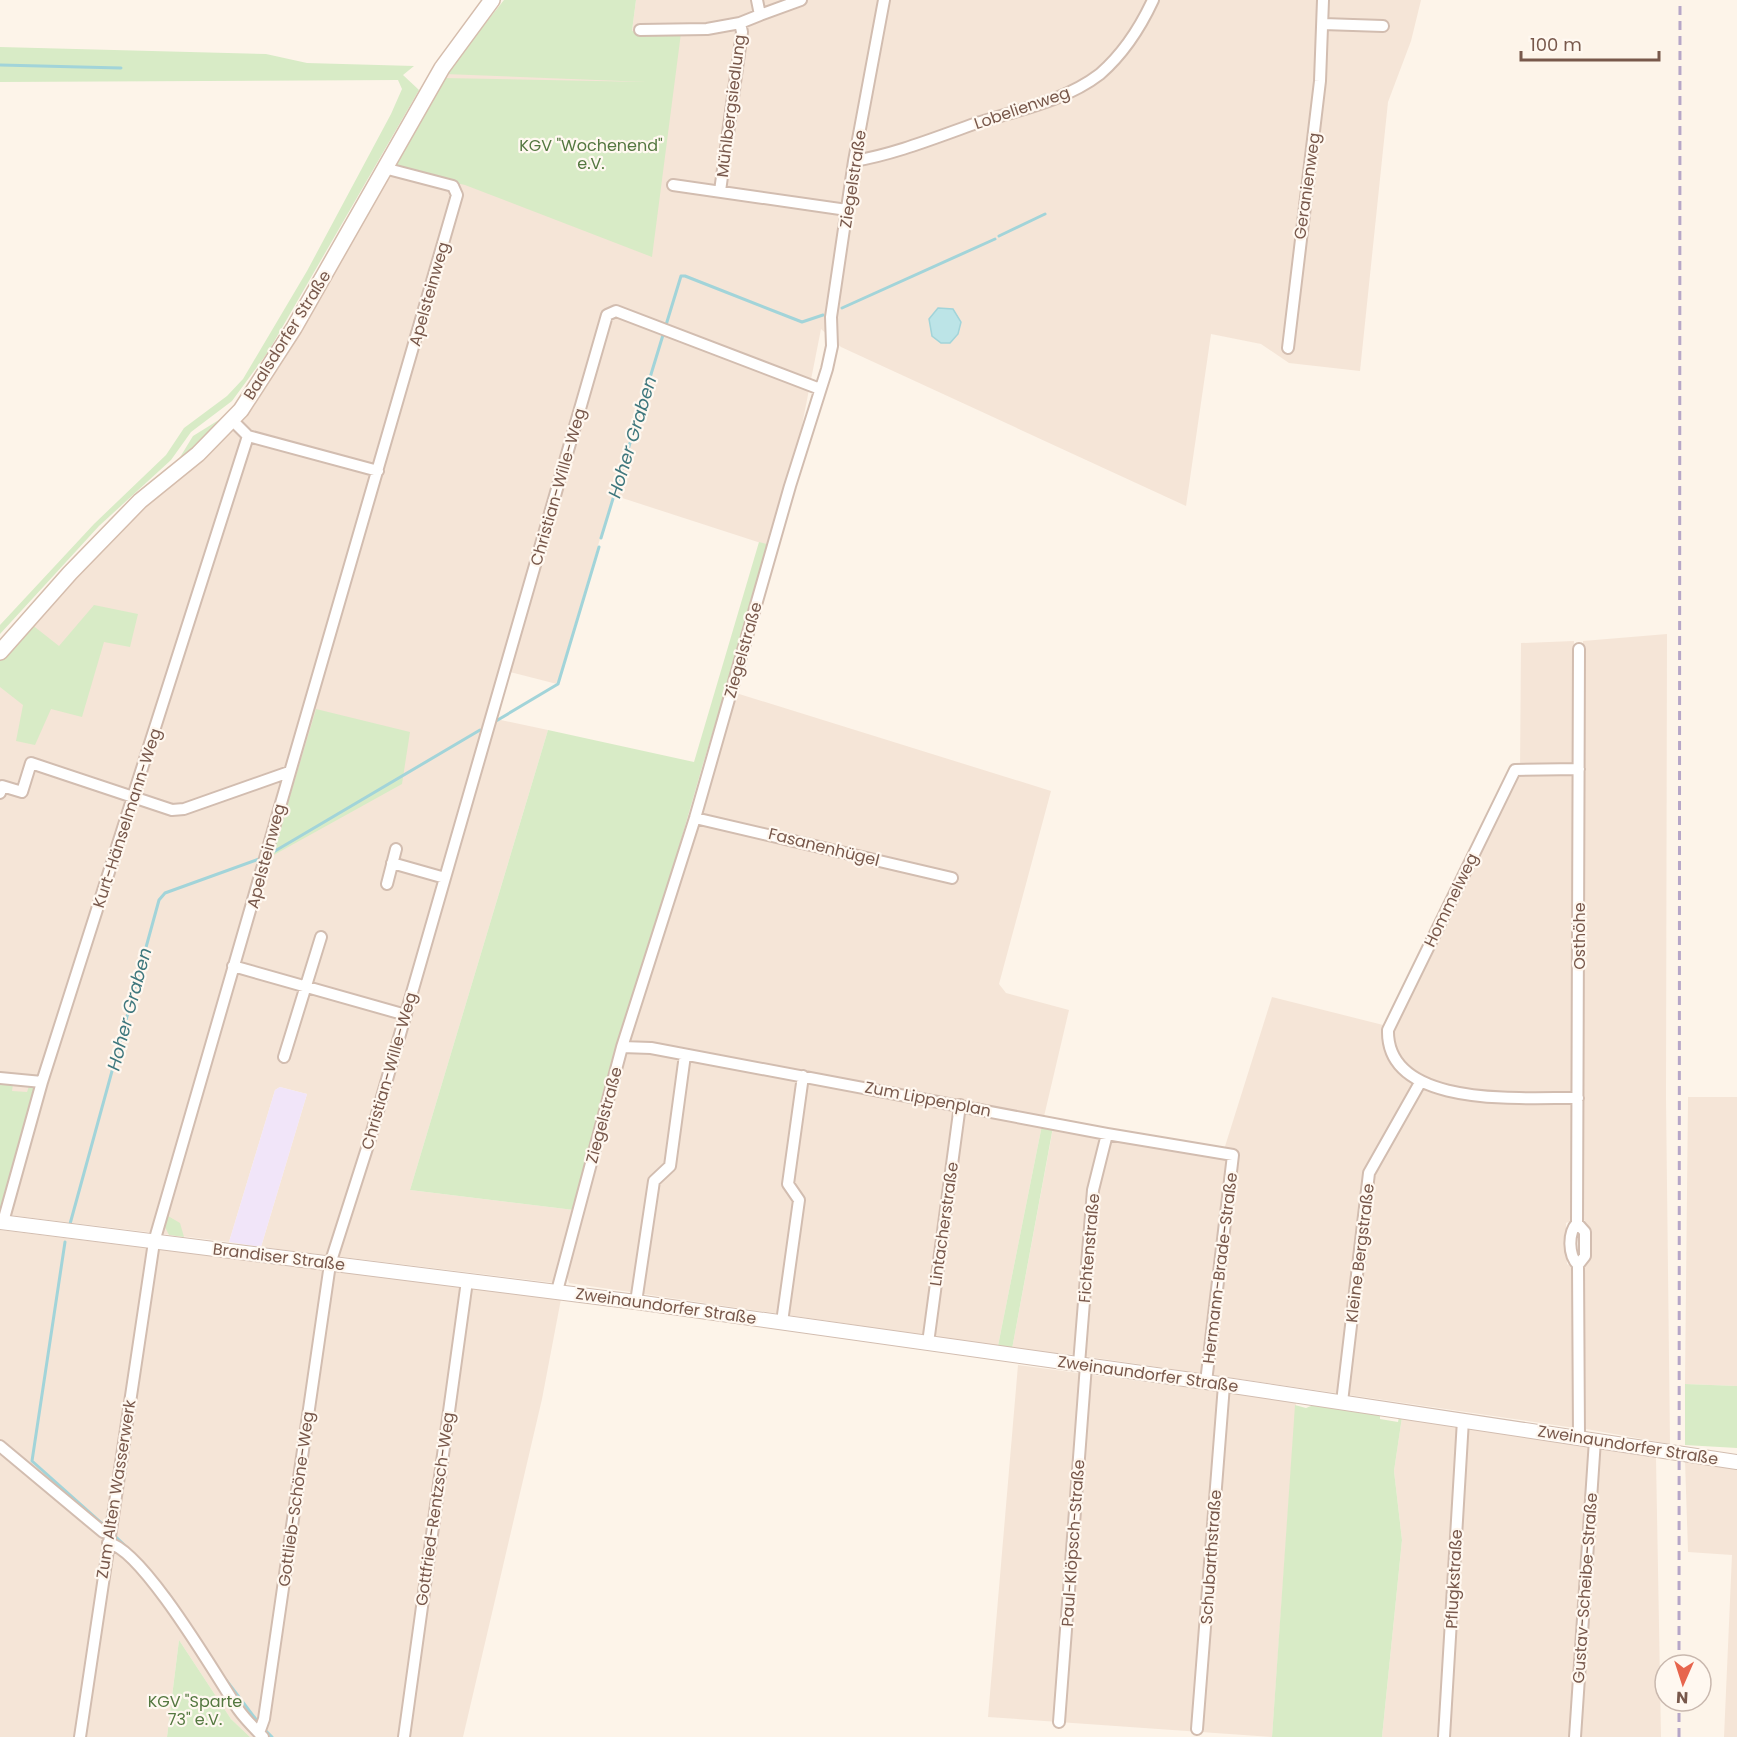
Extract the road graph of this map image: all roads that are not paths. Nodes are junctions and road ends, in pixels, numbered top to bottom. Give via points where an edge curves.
1 (492, 0) edge
2 (757, 0) edge
3 (801, 0) edge
4 (884, 0) edge
5 (1153, 0) edge
6 (1323, 0) edge
7 (760, 15) junction
8 (740, 22) junction
9 (1323, 24) junction
10 (1383, 26) dead end
11 (640, 30) dead end
12 (854, 161) junction
13 (384, 168) junction
14 (673, 185) dead end
15 (720, 191) junction
16 (848, 210) junction
17 (1288, 348) dead end
18 (820, 389) junction
19 (232, 420) junction
20 (248, 436) junction
21 (378, 471) junction
22 (1579, 649) dead end
23 (0, 652) edge
24 (1579, 769) junction
25 (289, 772) junction
26 (0, 793) edge
27 (134, 796) junction
28 (695, 818) junction
29 (396, 849) dead end
30 (392, 862) junction
31 (445, 878) junction
32 (952, 878) dead end
33 (387, 884) dead end
34 (321, 937) dead end
35 (234, 966) junction
36 (306, 987) junction
37 (406, 1015) junction
38 (622, 1047) junction
39 (685, 1054) junction
40 (285, 1057) dead end
41 (803, 1076) junction
42 (0, 1078) edge
43 (1421, 1081) junction
44 (42, 1082) junction
45 (1578, 1098) junction
46 (960, 1105) junction
47 (1107, 1134) junction
48 (1233, 1155) joint
49 (1, 1222) edge
50 (154, 1242) junction
51 (330, 1264) junction
52 (467, 1281) junction
53 (557, 1291) junction
54 (636, 1302) junction
55 (782, 1322) junction
56 (928, 1343) junction
57 (1083, 1364) junction
58 (1206, 1382) junction
59 (1224, 1385) junction
60 (1342, 1402) junction
61 (1463, 1420) junction
62 (1579, 1437) junction
63 (1595, 1440) junction
64 (0, 1446) edge
65 (1737, 1462) edge
66 (109, 1538) junction
67 (1059, 1722) dead end
68 (1197, 1729) dead end
69 (261, 1735) edge
70 (80, 1737) edge
71 (404, 1737) edge
72 (1444, 1737) edge
73 (1575, 1737) edge

1 - 13 main road, Baalsdorfer Straße via 442,68
2 - 7 street, Mühlbergsiedlung
3 - 7 street
4 - 12 street, Ziegelstraße
5 - 12 street, Lobelienweg via 1126,46 1100,74 1076,89
6 - 9 street, Geranienweg
7 - 8 street, Mühlbergsiedlung
8 - 11 street via 707,29
8 - 15 street, Mühlbergsiedlung via 742,32
9 - 10 street
9 - 17 street, Geranienweg via 1314,139
12 - 16 street, Ziegelstraße
13 - 19 main road, Baalsdorfer Straße via 294,327 257,388
13 - 21 street, Apelsteinweg via 453,186 457,195
14 - 15 street, Mühlbergsiedlung
15 - 16 street, Mühlbergsiedlung
16 - 18 street, Ziegelstraße via 831,317 832,346
18 - 28 street, Ziegelstraße
18 - 31 street, Christian-Wille-Weg via 616,311 607,315
19 - 20 street
19 - 23 main road, Baalsdorfer Straße via 198,454 140,501
20 - 21 street
20 - 27 street, Kurt-Hänselmann-Weg
21 - 25 street, Apelsteinweg
22 - 24 street, Osthöhe
24 - 43 street, Hommelweg via 1515,770 1388,1030 1394,1060
24 - 45 street, Osthöhe
25 - 27 street via 184,809 172,810
25 - 35 street, Apelsteinweg
26 - 27 street via 2,786 22,792 31,763
27 - 44 street, Kurt-Hänselmann-Weg
28 - 32 street, Fasanenhügel
28 - 38 street, Ziegelstraße
29 - 30 street
30 - 31 street
30 - 33 street
31 - 37 street, Christian-Wille-Weg
34 - 36 street
35 - 36 street
35 - 50 street, Apelsteinweg
36 - 37 street
36 - 40 street
37 - 51 street, Christian-Wille-Weg
38 - 39 street, Zum Lippenplan
38 - 53 street, Ziegelstraße
39 - 41 street, Zum Lippenplan
39 - 54 street via 670,1166 654,1180
41 - 46 street, Zum Lippenplan
41 - 55 street via 788,1184 799,1200
42 - 44 street
43 - 45 street via 1466,1095
43 - 60 street, Kleine Bergstraße via 1369,1173
44 - 49 street, Kurt-Hänselmann-Weg
45 - 62 street, Osthöhe via 1577,1223 1571,1232 1571,1257 1578,1265
46 - 47 street, Zum Lippenplan
46 - 56 street, Lintacherstraße
47 - 48 street, Zum Lippenplan
47 - 57 street, Fichtenstraße via 1093,1190
48 - 58 street, Hermann-Brade-Straße
49 - 50 street, Brandiser Straße
50 - 51 street, Brandiser Straße
50 - 66 street, Zum Alten Wasserwerk
51 - 52 street, Brandiser Straße
51 - 69 street, Gottlieb-Schöne-Weg
52 - 53 street, Brandiser Straße
52 - 71 street, Gottfried-Rentzsch-Weg
53 - 54 street, Zweinaundorfer Straße
54 - 55 street, Zweinaundorfer Straße
55 - 56 street, Zweinaundorfer Straße
56 - 57 street, Zweinaundorfer Straße
57 - 58 street, Zweinaundorfer Straße
57 - 67 street, Paul-Klöpsch-Straße
58 - 59 street, Zweinaundorfer Straße
59 - 60 street, Zweinaundorfer Straße
59 - 68 street, Schubarthstraße
60 - 61 street, Zweinaundorfer Straße
61 - 62 street, Zweinaundorfer Straße
61 - 72 street, Pflugkstraße
62 - 63 street, Zweinaundorfer Straße
63 - 65 street, Zweinaundorfer Straße
63 - 73 street, Gustav-Scheibe-Straße
64 - 66 street
66 - 69 street via 132,1558 160,1593 240,1712
66 - 70 street, Zum Alten Wasserwerk

